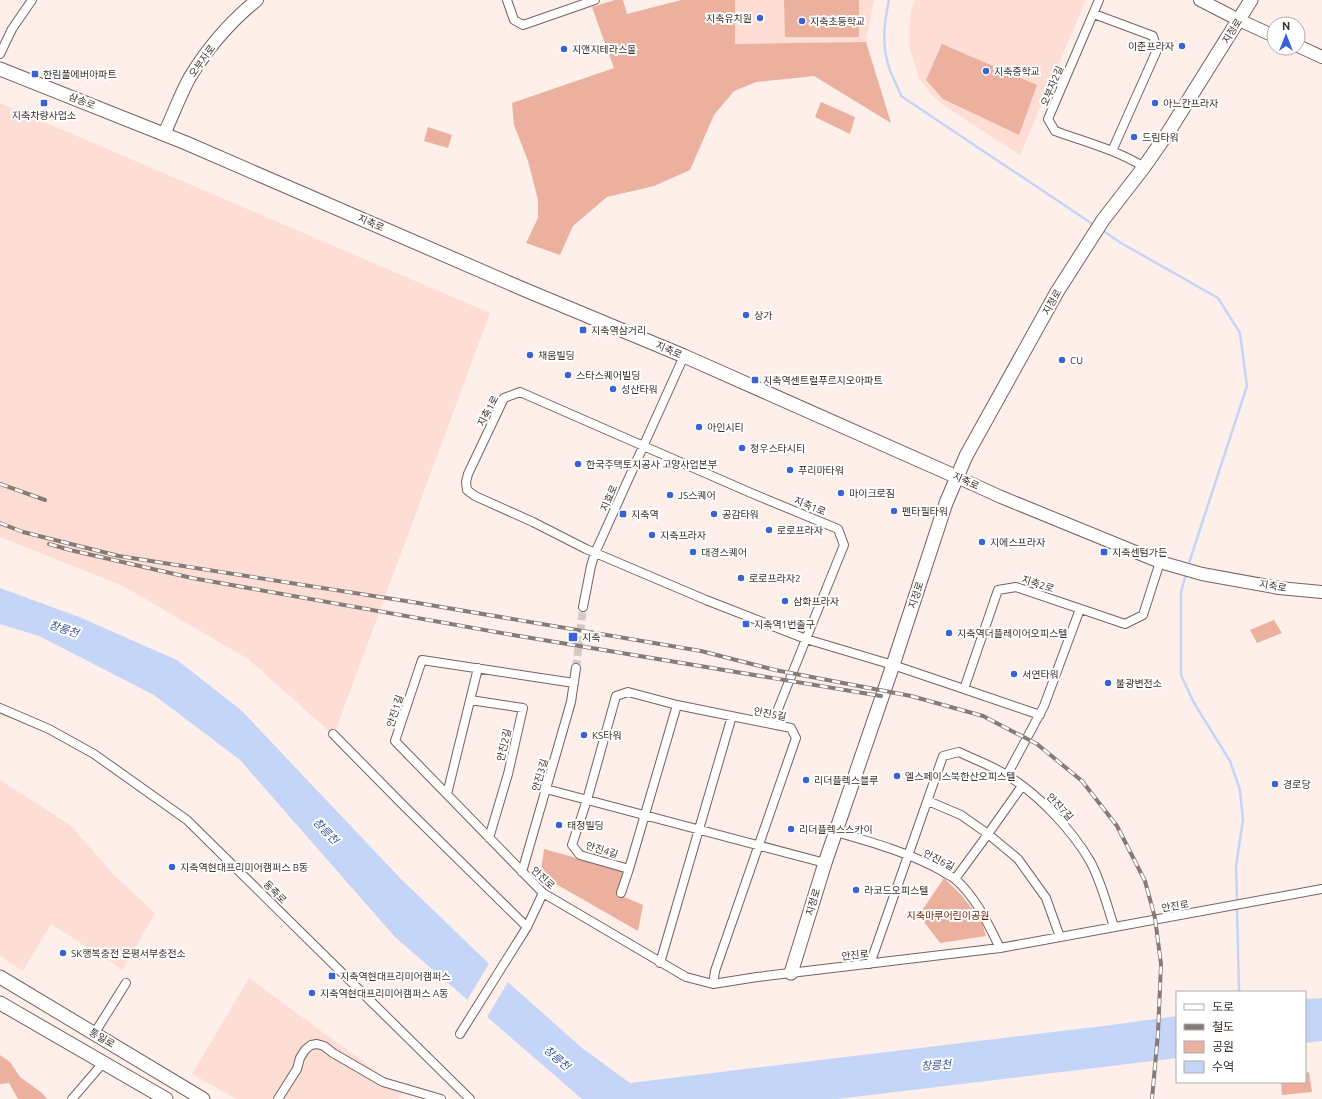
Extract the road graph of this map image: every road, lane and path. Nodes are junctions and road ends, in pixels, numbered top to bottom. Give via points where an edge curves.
1 (32, 0) edge
2 (257, 0) edge
3 (507, 0) edge
4 (595, 0) edge
5 (1099, 0) edge
6 (1200, 0) edge
7 (1251, 0) edge
8 (1094, 14) junction
9 (1239, 20) junction
10 (1266, 32) edge
11 (1306, 50) edge
12 (0, 54) edge
13 (1322, 57) edge
14 (0, 69) edge
15 (164, 134) junction
16 (1112, 151) junction
17 (1144, 167) junction
18 (684, 356) junction
19 (643, 445) junction
20 (957, 477) junction
21 (595, 553) junction
22 (1160, 562) junction
23 (1322, 592) edge
24 (583, 608) tunnel mouth
25 (1080, 609) junction
26 (806, 639) junction
27 (893, 665) junction
28 (478, 668) junction
29 (576, 668) tunnel mouth
30 (574, 683) junction
31 (964, 689) junction
32 (470, 700) junction
33 (677, 705) junction
34 (0, 708) edge
35 (1040, 715) junction
36 (732, 716) junction
37 (772, 724) junction
38 (333, 734) dead end
39 (1008, 775) junction
40 (1022, 786) junction
41 (546, 789) junction
42 (447, 794) junction
43 (587, 800) junction
44 (928, 801) junction
45 (644, 815) junction
46 (700, 830) junction
47 (836, 832) junction
48 (988, 834) junction
49 (489, 838) junction
50 (759, 846) junction
51 (909, 856) junction
52 (825, 863) junction
53 (629, 869) junction
54 (522, 872) junction
55 (955, 879) junction
56 (1322, 889) edge
57 (543, 893) junction
58 (621, 893) dead end
59 (527, 927) junction
60 (1114, 927) junction
61 (1060, 937) junction
62 (1000, 948) junction
63 (660, 962) junction
64 (870, 964) junction
65 (791, 973) junction
66 (0, 976) edge
67 (126, 983) dead end
68 (713, 984) junction
69 (0, 1003) edge
70 (94, 1034) junction
71 (460, 1034) dead end
72 (103, 1063) junction
73 (72, 1099) edge
74 (166, 1099) edge
75 (203, 1099) edge
76 (278, 1099) edge
77 (442, 1099) edge
78 (470, 1099) edge

1 - 12 street via 12,29
2 - 15 main road, 오부자로 via 213,45 190,78
3 - 4 street via 514,20 523,25
5 - 8 street, 오부자2길
6 - 9 main road
7 - 9 main road, 지정로
8 - 16 street via 1153,36 1157,50
8 - 16 street, 오부자2길 via 1048,119 1055,131
9 - 10 main road
9 - 17 main road, 지정로
11 - 13 main road
14 - 15 main road, 삼송로
15 - 18 main road, 지축로
16 - 17 street, 오부자2길
17 - 20 main road, 지정로 via 1103,220 1048,307
18 - 19 street, 지효로
18 - 20 main road, 지축로
19 - 21 street, 지효로
19 - 21 street, 지축1로 via 520,392 504,398 468,474 467,490 475,496
19 - 26 street, 지축1로 via 838,529 844,545
20 - 22 main road, 지축로
20 - 27 main road, 지정로 via 946,503
21 - 24 street, 지효로
21 - 26 street, 지축1로
22 - 23 main road, 지축로 via 1202,574 1279,588
22 - 25 street, 지축2로 via 1143,615 1125,624
25 - 31 street, 지축2로 via 1016,587 998,590
25 - 35 street
26 - 27 street, 지축1로
26 - 37 street
27 - 31 street
27 - 47 main road, 지정로
28 - 30 street, 안진1길
28 - 32 street
28 - 42 street, 안진1길 via 422,660 395,741
29 - 30 street
30 - 41 street, 안진3길
31 - 35 street
32 - 42 street
32 - 49 street, 안진2길 via 523,708 508,774
33 - 36 street, 안진5길
33 - 43 street, 안진4길 via 628,692 616,696
33 - 45 street, 안진4길
34 - 78 street, 동축로 via 48,729 94,754 187,820
35 - 39 street
36 - 37 street, 안진5길
36 - 46 street
37 - 50 street, 안진5길 via 791,728 796,738
38 - 59 street
39 - 40 street, 안진7길
39 - 44 street, 안진7길 via 959,752 943,756
40 - 48 street
40 - 60 street, 안진7길 via 1037,797 1067,829 1090,861
41 - 43 street
41 - 54 street, 안진3길
42 - 49 street, 안진1길
43 - 45 street
43 - 53 street, 안진4길 via 572,845 580,855
44 - 48 street via 961,815
44 - 51 street
45 - 46 street
45 - 53 street, 안진4길
46 - 50 street
46 - 63 street
47 - 51 street, 안진6길
47 - 52 main road, 지정로
48 - 55 street
48 - 61 street via 1018,859 1046,898
49 - 54 street, 안진1길
50 - 52 street
50 - 68 street, 안진5길 via 715,971
51 - 55 street, 안진6길 via 930,864
51 - 64 street
52 - 65 main road, 지정로
53 - 58 street
54 - 57 street, 안진로
55 - 62 street, 안진6길 via 985,916
56 - 60 street, 안진로
57 - 59 street
57 - 63 street, 안진로
59 - 71 street
60 - 61 street, 안진로
61 - 62 street, 안진로
62 - 64 street, 안진로
63 - 68 street, 안진로 via 686,977
64 - 65 street, 안진로
65 - 68 street, 안진로
66 - 70 main road, 통일로
67 - 70 street
69 - 72 main road
70 - 75 main road, 통일로
72 - 73 street
72 - 74 main road
76 - 77 street via 297,1069 305,1050 317,1044 383,1082

